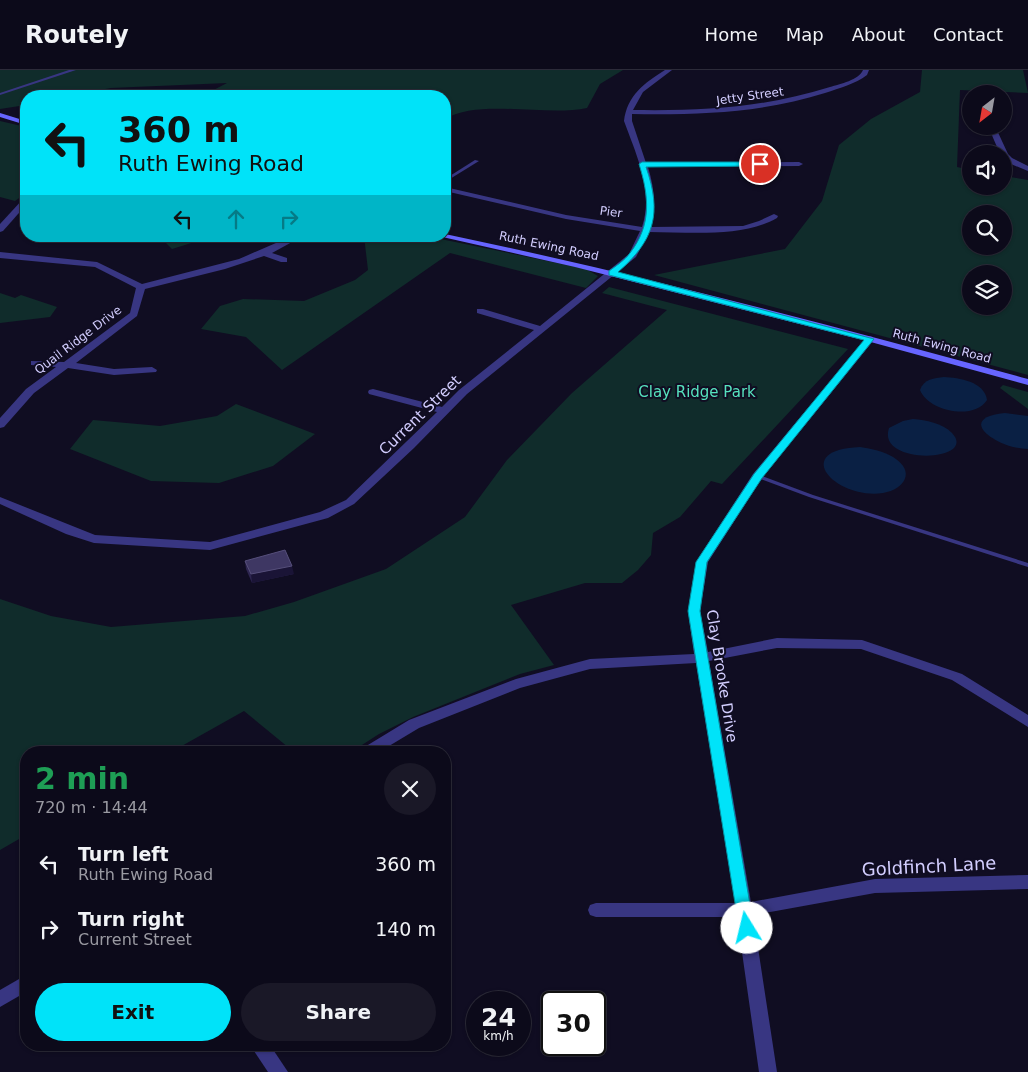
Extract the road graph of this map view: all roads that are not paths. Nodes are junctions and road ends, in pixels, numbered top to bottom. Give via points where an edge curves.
1 (74, 70) edge
2 (669, 70) edge
3 (866, 70) edge
4 (0, 94) edge
5 (628, 112) junction
6 (0, 115) edge
7 (20, 121) edge
8 (477, 161) dead end
9 (1012, 161) edge
10 (642, 164) junction
11 (799, 164) dead end
12 (1028, 169) edge
13 (451, 177) edge
14 (451, 190) edge
15 (20, 207) edge
16 (774, 216) dead end
17 (0, 229) edge
18 (647, 230) junction
19 (451, 238) edge
20 (286, 242) edge
21 (264, 253) junction
22 (0, 255) edge
23 (284, 260) dead end
24 (612, 273) junction
25 (140, 287) junction
26 (480, 311) dead end
27 (541, 328) junction
28 (870, 339) junction
29 (35, 363) dead end
30 (67, 365) junction
31 (152, 370) dead end
32 (1028, 382) edge
33 (373, 392) dead end
34 (444, 411) junction
35 (0, 425) edge
36 (757, 476) junction
37 (0, 500) edge
38 (1028, 565) edge
39 (702, 658) junction
40 (1028, 722) edge
41 (378, 746) edge
42 (1028, 882) edge
43 (596, 910) dead end
44 (744, 910) junction
45 (20, 987) edge
46 (0, 999) edge
47 (263, 1051) edge
48 (279, 1072) edge
49 (768, 1072) edge

1 - 4 lane
2 - 5 street via 641,89
3 - 5 street, Jetty Street via 854,80 767,107 714,113
5 - 10 street, Current Street
6 - 7 street
8 - 13 lane
9 - 12 street
10 - 11 street
10 - 18 street, Current Street via 651,200
14 - 18 street, Pier via 589,222
15 - 17 street
16 - 18 street, Pier via 743,228
18 - 24 street, Current Street via 633,255
19 - 24 street, Ruth Ewing Road
20 - 21 street
21 - 23 street
21 - 25 street via 189,277
22 - 25 street via 97,266
24 - 27 street, Current Street
24 - 28 street, Ruth Ewing Road
25 - 30 street, Quail Ridge Drive via 134,314
26 - 27 street
27 - 34 street, Current Street
28 - 32 street, Ruth Ewing Road
28 - 36 street, Clay Brooke Drive
29 - 30 street
30 - 31 street via 114,372
30 - 35 street, Quail Ridge Drive via 30,392
33 - 34 street
34 - 37 street, Current Street via 350,502 324,515 210,546 94,539
36 - 38 lane
36 - 39 street, Clay Brooke Drive via 702,562 694,611
39 - 40 street via 778,643 862,644 957,677
39 - 41 street via 590,664 516,684 414,724
39 - 44 street, Clay Brooke Drive
42 - 44 street, Goldfinch Lane via 875,886
43 - 44 street, Goldfinch Lane
44 - 49 street, Clay Brooke Drive
45 - 46 street
47 - 48 street

